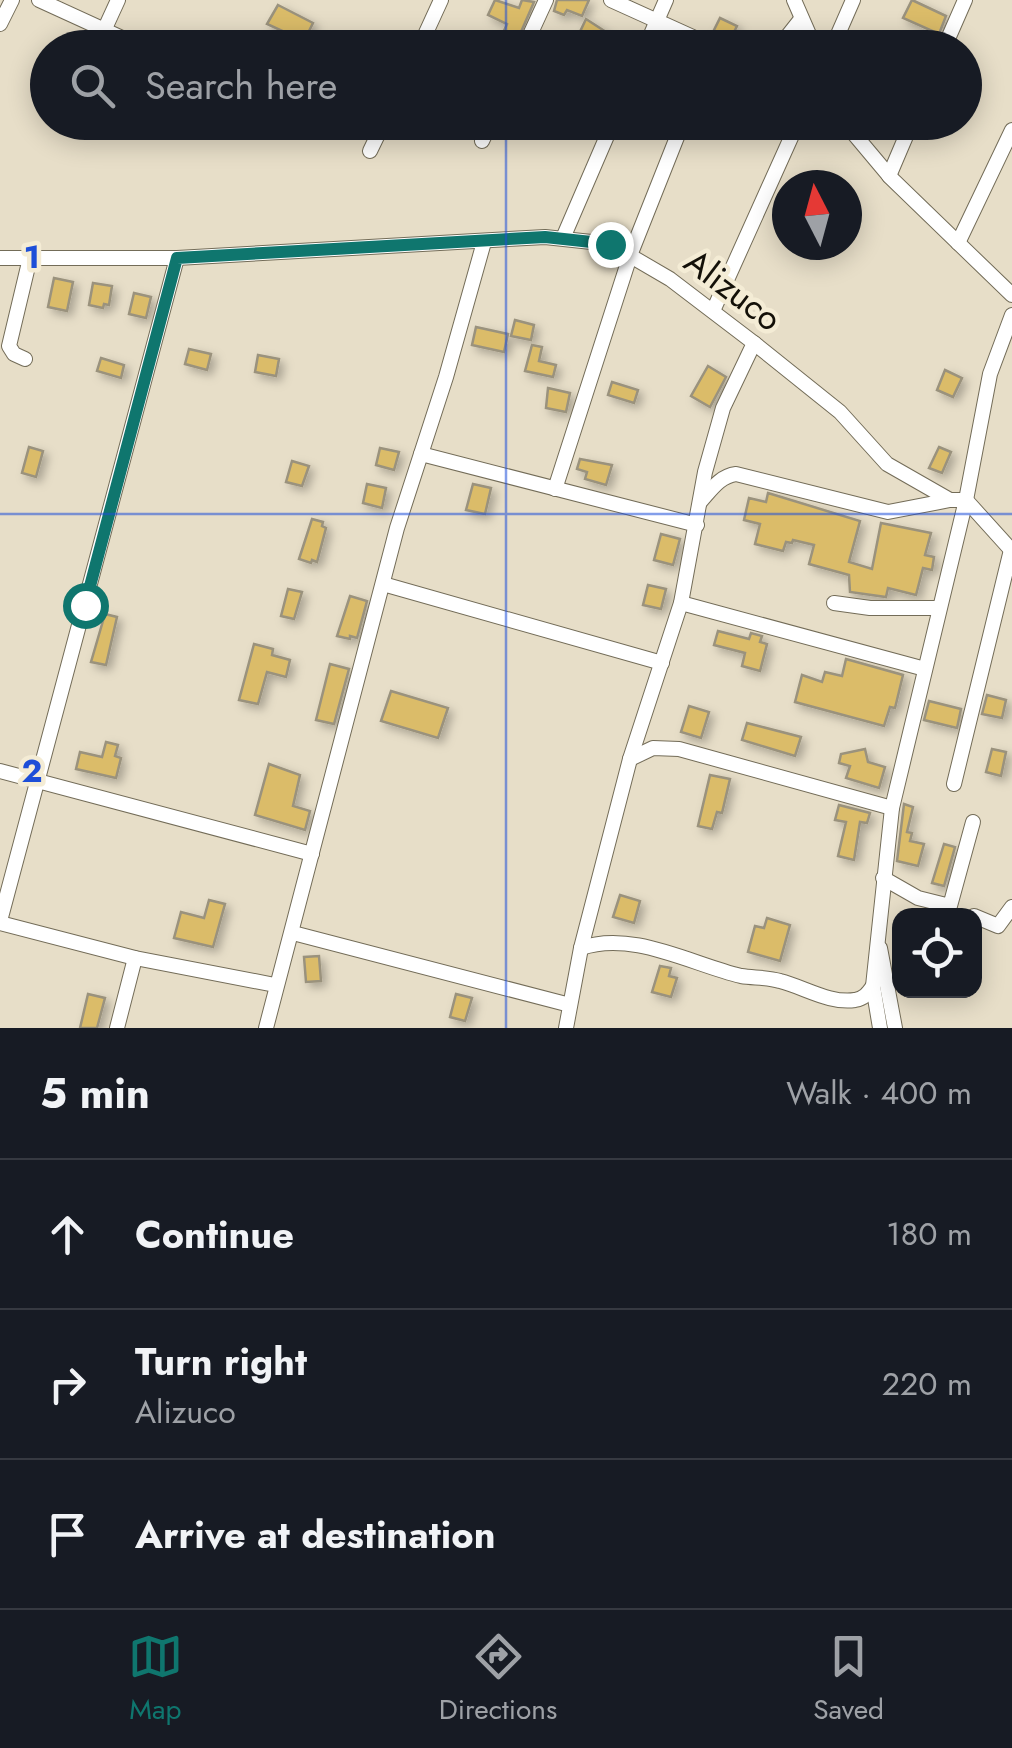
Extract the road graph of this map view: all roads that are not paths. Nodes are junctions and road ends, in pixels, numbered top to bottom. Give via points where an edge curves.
1 (12, 0) edge
2 (39, 0) edge
3 (118, 0) edge
4 (441, 0) edge
5 (546, 0) edge
6 (612, 0) edge
7 (666, 0) edge
8 (794, 0) edge
9 (853, 0) edge
10 (965, 0) edge
11 (801, 19) junction
12 (656, 22) junction
13 (0, 24) edge
14 (104, 28) junction
15 (108, 30) edge
16 (427, 30) edge
17 (532, 30) edge
18 (653, 30) edge
19 (675, 30) edge
20 (792, 30) edge
21 (806, 30) edge
22 (840, 30) edge
23 (952, 30) edge
24 (1012, 130) edge
25 (376, 140) edge
26 (604, 140) edge
27 (676, 140) edge
28 (790, 140) edge
29 (859, 140) edge
30 (904, 140) edge
31 (370, 152) dead end
32 (889, 176) junction
33 (562, 238) junction
34 (484, 242) junction
35 (958, 242) junction
36 (631, 253) junction
37 (0, 258) edge
38 (30, 258) junction
39 (177, 258) junction
40 (1012, 295) edge
41 (713, 312) junction
42 (1012, 314) edge
43 (754, 343) junction
44 (25, 358) dead end
45 (420, 454) junction
46 (555, 489) junction
47 (950, 500) junction
48 (966, 500) junction
49 (700, 503) junction
50 (696, 525) junction
51 (1012, 550) edge
52 (383, 584) junction
53 (680, 603) junction
54 (834, 603) dead end
55 (938, 608) junction
56 (662, 664) junction
57 (925, 669) junction
58 (630, 759) junction
59 (0, 772) edge
60 (37, 782) junction
61 (954, 784) dead end
62 (892, 808) junction
63 (973, 822) dead end
64 (312, 854) junction
65 (883, 878) junction
66 (950, 906) junction
67 (1012, 907) edge
68 (955, 908) edge
69 (982, 919) edge
70 (0, 922) edge
71 (293, 933) junction
72 (878, 943) junction
73 (581, 948) junction
74 (135, 958) junction
75 (275, 984) junction
76 (873, 986) junction
77 (570, 1006) junction
78 (117, 1028) edge
79 (266, 1028) edge
80 (566, 1028) edge
81 (880, 1028) edge
82 (895, 1028) edge

1 - 13 street
2 - 14 street
3 - 14 street
4 - 16 street
5 - 17 street
6 - 12 street
7 - 12 street
8 - 11 street
9 - 22 street
10 - 23 street
11 - 20 street
11 - 21 street
12 - 18 street
12 - 19 street
14 - 15 street
24 - 35 street
25 - 31 street
26 - 33 street
27 - 36 street
28 - 41 street
29 - 32 street
30 - 32 street
32 - 35 street
33 - 34 street, Alizuco
33 - 36 street, Alizuco
34 - 39 street, Alizuco
34 - 45 street
35 - 40 street
36 - 41 street, Alizuco
36 - 46 street
37 - 38 street, Alizuco
38 - 39 street, Alizuco
38 - 44 street via 9,346
39 - 60 street
41 - 43 street, Alizuco
42 - 48 street via 990,374
43 - 47 street, Alizuco via 840,412 887,464
43 - 49 street via 723,408
45 - 46 street
45 - 52 street
46 - 50 street
47 - 48 street, Alizuco
47 - 49 street via 888,512 736,474 718,482
48 - 51 street
48 - 55 street
49 - 50 street
50 - 53 street
51 - 61 street
52 - 56 street
52 - 64 street
53 - 56 street
53 - 57 street
54 - 55 street
55 - 57 street
56 - 58 street
57 - 62 street
58 - 62 street via 652,748 679,749
58 - 73 street
59 - 60 street
60 - 64 street
60 - 70 street
62 - 65 street
63 - 66 street
64 - 71 street
65 - 66 street
65 - 72 street
66 - 68 street
67 - 69 street via 998,926
70 - 74 street
71 - 75 street
71 - 77 street
72 - 76 street
72 - 82 street
73 - 76 street via 626,943 836,1000 858,1000
73 - 77 street
74 - 75 street
74 - 78 street
75 - 79 street
76 - 81 street
77 - 80 street

